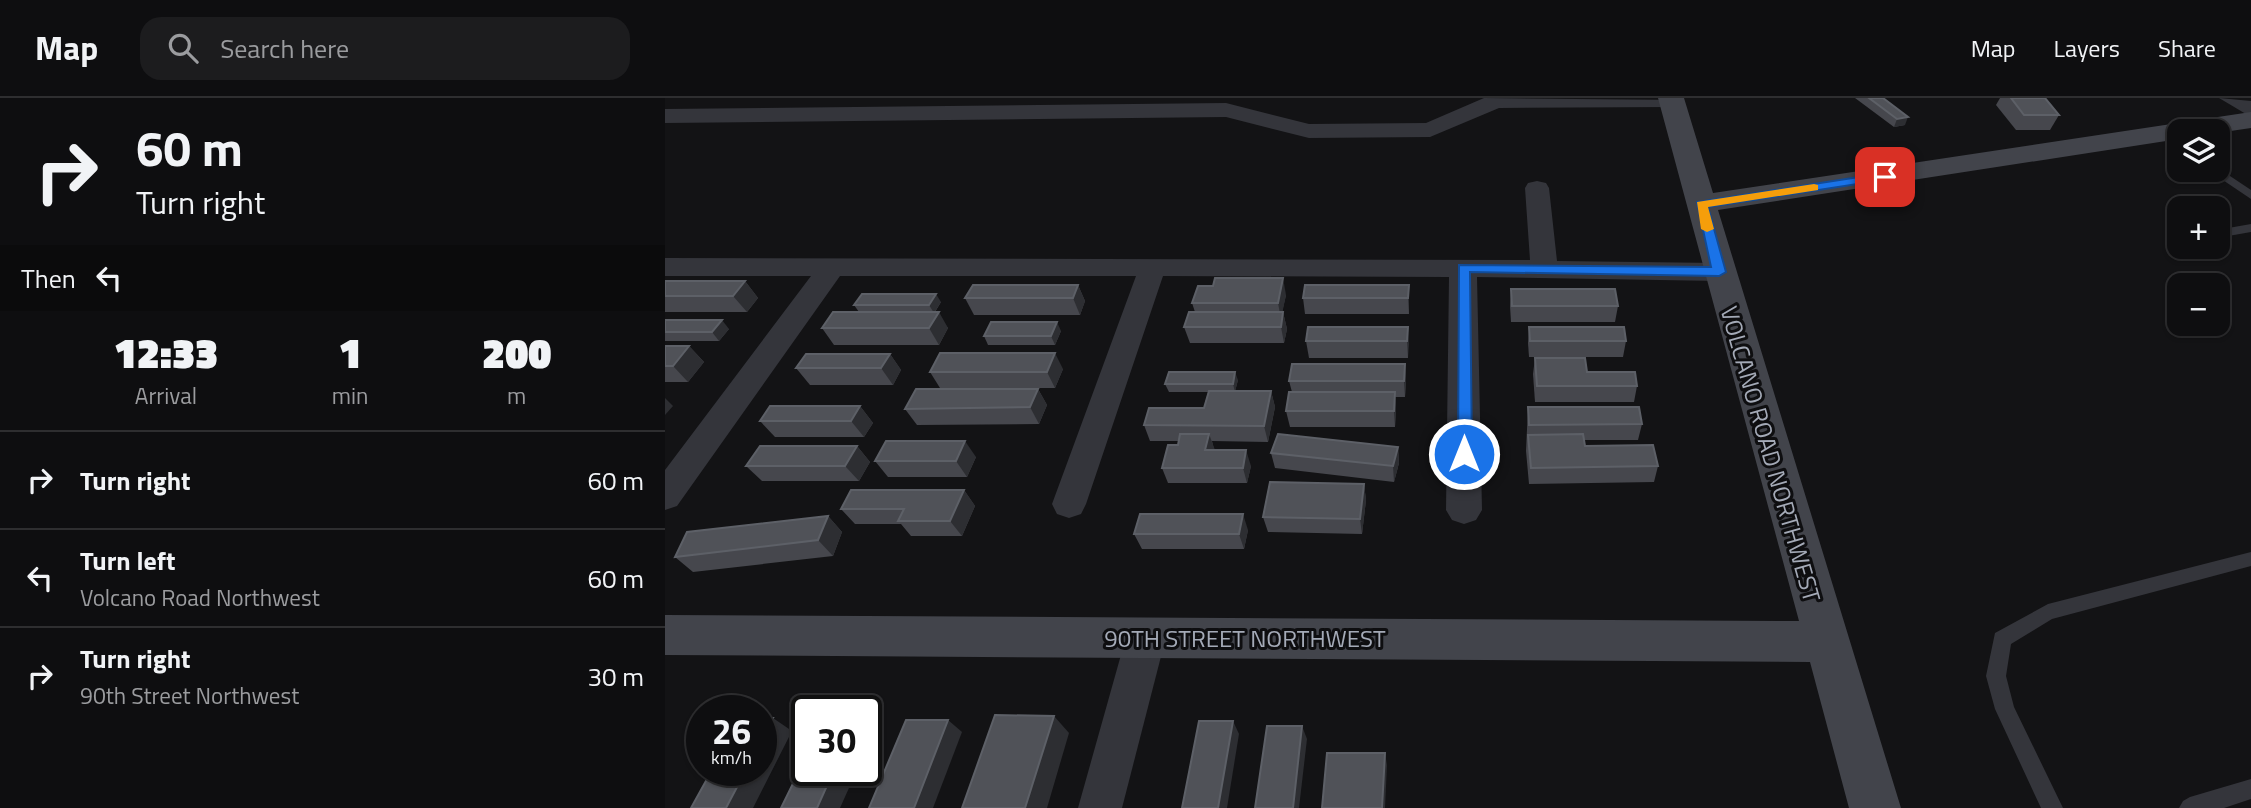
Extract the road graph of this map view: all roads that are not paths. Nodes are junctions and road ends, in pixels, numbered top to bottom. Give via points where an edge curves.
1 (2230, 98) edge
2 (1671, 99) edge
3 (2251, 110) edge
4 (665, 116) edge
5 (2251, 120) edge
6 (2230, 124) edge
7 (2167, 137) edge
8 (2230, 181) edge
9 (1537, 188) dead end
10 (2251, 195) edge
11 (1701, 204) junction
12 (2251, 228) edge
13 (2230, 232) edge
14 (1153, 266) junction
15 (665, 267) edge
16 (834, 267) junction
17 (1463, 268) junction
18 (1544, 268) junction
19 (1719, 272) junction
20 (665, 496) edge
21 (1069, 504) dead end
22 (1464, 510) dead end
23 (2251, 559) edge
24 (665, 635) edge
25 (1146, 637) junction
26 (1825, 642) junction
27 (2251, 789) edge
28 (1100, 808) edge
29 (1875, 808) edge
30 (2052, 808) edge
31 (2190, 808) edge

1 - 3 street
2 - 4 street via 1496,102 1430,130 1309,131 1226,110
2 - 11 street, VOLCANO ROAD NORTHWEST
5 - 6 street
7 - 11 street
8 - 10 lane
9 - 18 street
11 - 19 street, VOLCANO ROAD NORTHWEST
12 - 13 lane
14 - 16 street
14 - 17 street
14 - 21 street
15 - 16 street
16 - 20 street
17 - 18 street
17 - 22 street
18 - 19 street
19 - 26 street, VOLCANO ROAD NORTHWEST
23 - 30 lane via 2048,612 2002,639 1996,676 2005,709
24 - 25 street, 90TH STREET NORTHWEST
25 - 26 street, 90TH STREET NORTHWEST
25 - 28 street
26 - 29 street, VOLCANO ROAD NORTHWEST
27 - 31 lane

